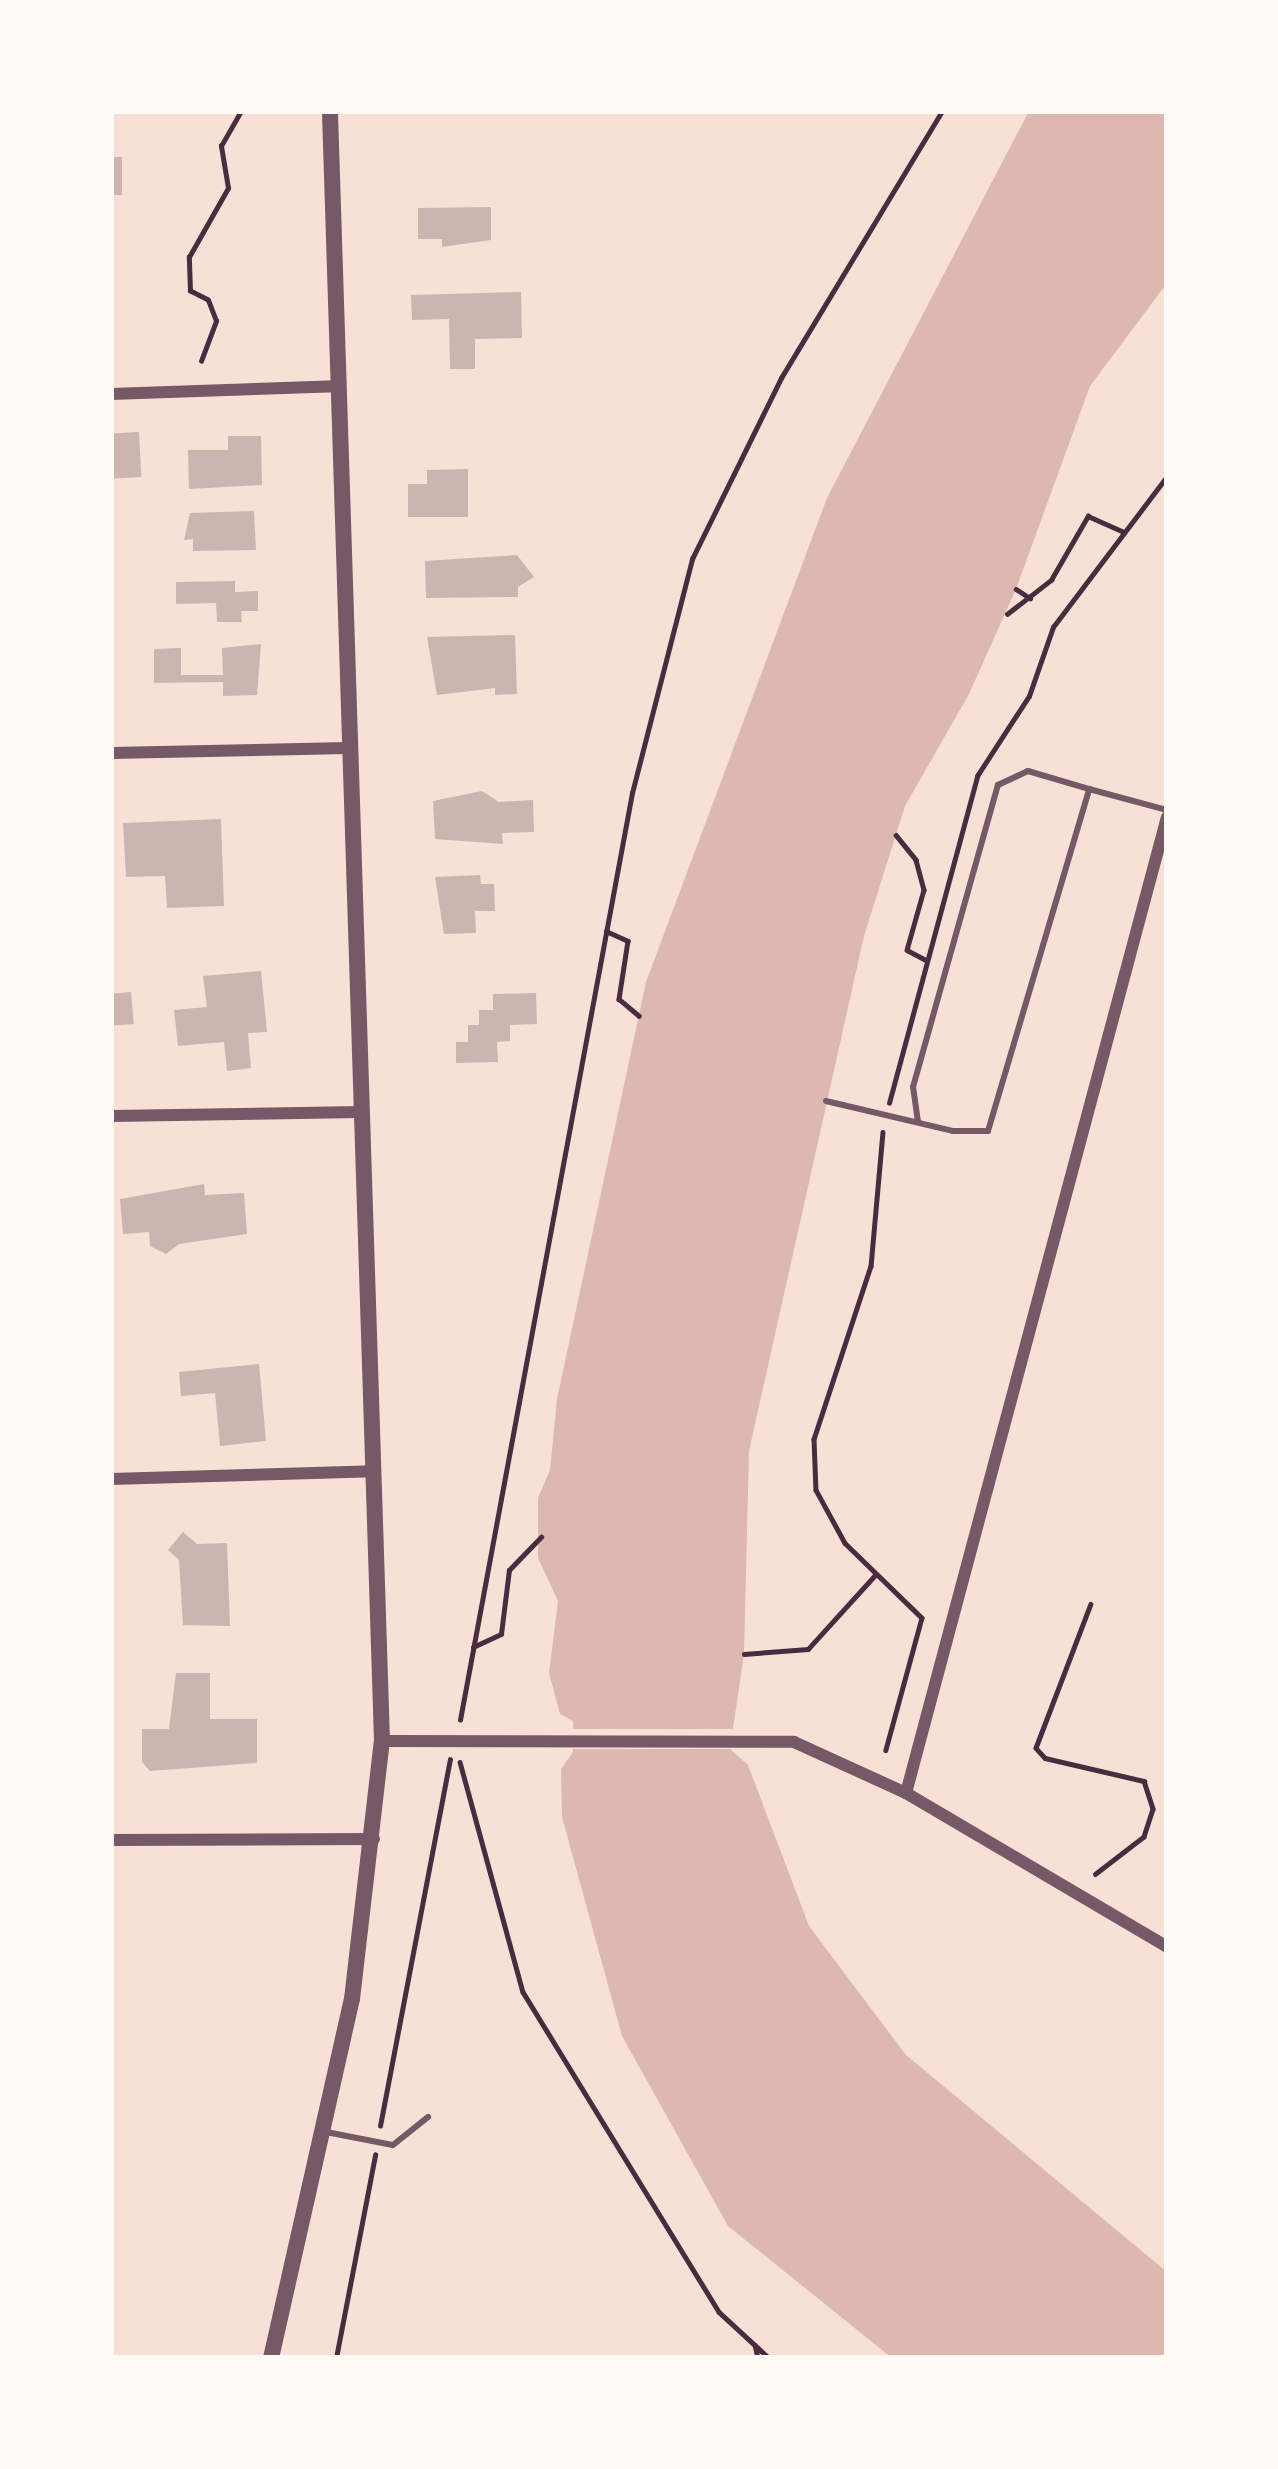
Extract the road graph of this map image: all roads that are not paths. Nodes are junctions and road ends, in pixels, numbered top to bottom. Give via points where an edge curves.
1 (330, 111) edge
2 (336, 386) junction
3 (111, 394) edge
4 (348, 748) junction
5 (111, 753) edge
6 (1089, 789) junction
7 (1167, 814) edge
8 (826, 1100) dead end
9 (361, 1112) junction
10 (111, 1116) edge
11 (918, 1122) junction
12 (373, 1471) junction
13 (111, 1479) edge
14 (382, 1741) junction
15 (906, 1793) junction
16 (374, 1839) junction
17 (111, 1840) edge
18 (1167, 1947) edge
19 (428, 2117) dead end
20 (323, 2131) junction
21 (271, 2358) edge

1 - 2 street
2 - 3 street
2 - 4 street
4 - 5 street
4 - 9 street
6 - 7 lane
6 - 11 lane via 988,1131
6 - 11 lane via 1028,771 998,785 913,1087
7 - 15 street
8 - 11 lane
9 - 10 street
9 - 12 street
12 - 13 street
12 - 14 street
14 - 15 street via 794,1742
14 - 16 street
15 - 18 street
16 - 17 street
16 - 20 street
19 - 20 lane via 416,2134 377,2143
20 - 21 street

